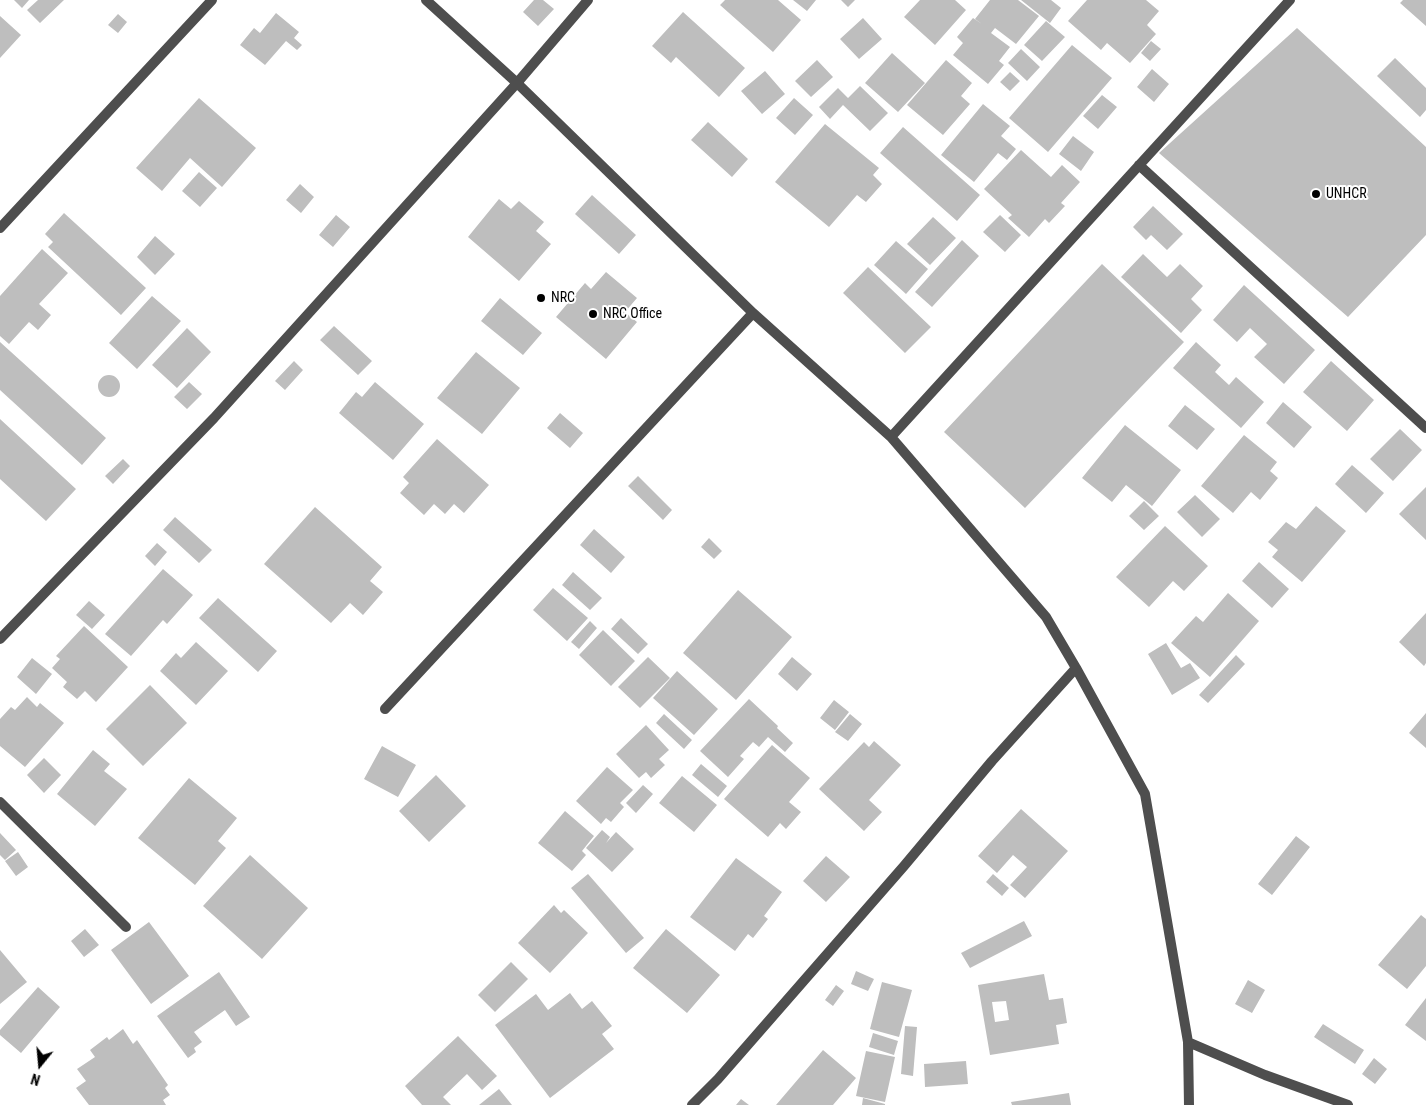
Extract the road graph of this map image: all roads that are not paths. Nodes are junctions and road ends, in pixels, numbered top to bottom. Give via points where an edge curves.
1 (212, 0) edge
2 (426, 0) edge
3 (588, 0) edge
4 (1290, 0) edge
5 (517, 83) junction
6 (1139, 165) junction
7 (0, 228) edge
8 (753, 314) junction
9 (1426, 428) edge
10 (891, 437) junction
11 (0, 639) edge
12 (1076, 668) junction
13 (384, 709) dead end
14 (0, 802) edge
15 (126, 926) dead end
16 (1188, 1042) junction
17 (692, 1105) edge
18 (1189, 1105) edge
19 (1348, 1105) edge

1 - 7 street
2 - 5 street
3 - 5 street
4 - 6 street
5 - 8 street
5 - 11 street via 214,418
6 - 9 street
6 - 10 street
8 - 10 street
8 - 13 street
10 - 12 street via 1046,617
12 - 16 street via 1145,794
12 - 17 street via 731,1065
14 - 15 street
16 - 18 street
16 - 19 street

